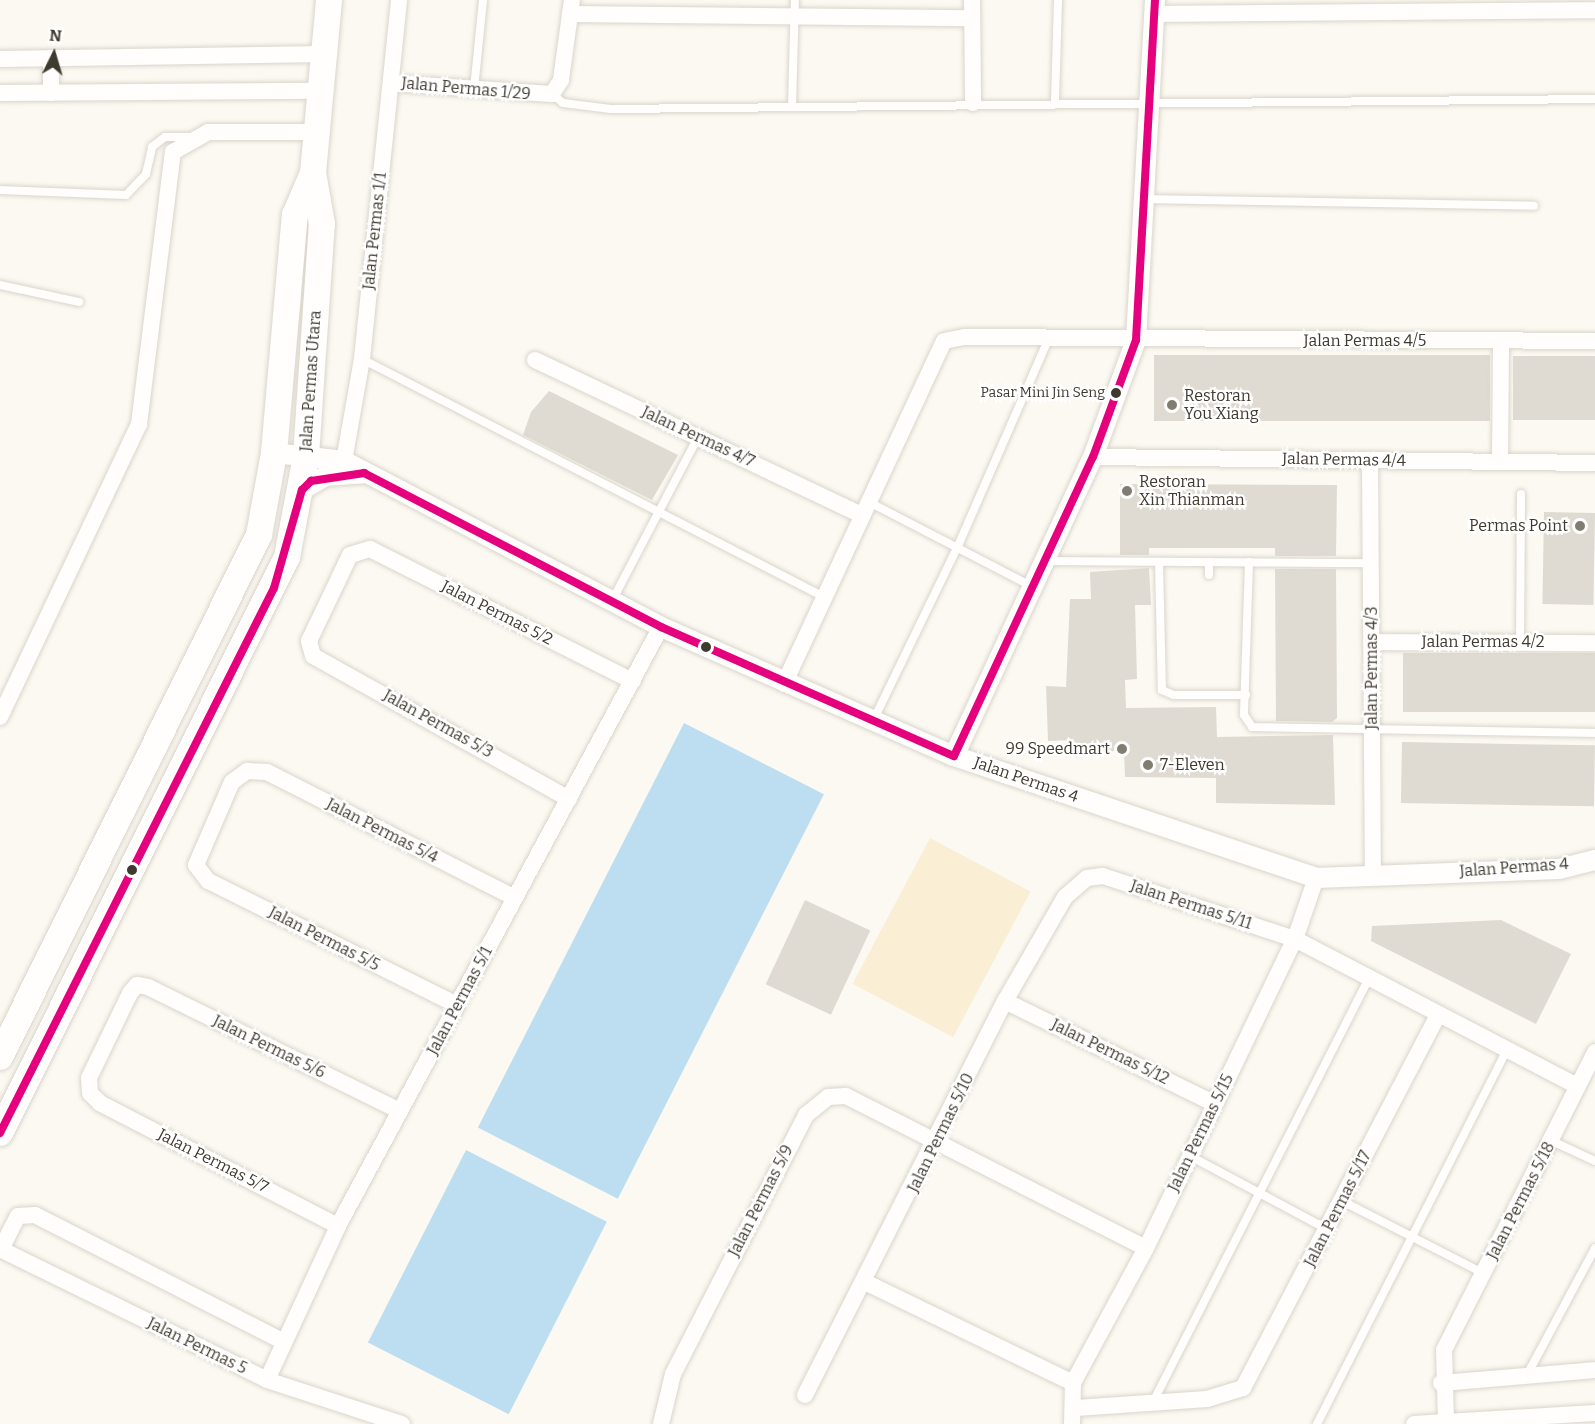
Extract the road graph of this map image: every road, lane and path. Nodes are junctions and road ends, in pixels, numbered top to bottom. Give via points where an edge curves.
1 (329, 0) edge
2 (399, 0) edge
3 (483, 0) edge
4 (795, 0) edge
5 (972, 0) edge
6 (1058, 0) edge
7 (1342, 5) edge
8 (1569, 5) edge
9 (571, 7) edge
10 (1154, 7) edge
11 (1595, 10) edge
12 (796, 18) junction
13 (971, 18) junction
14 (324, 54) junction
15 (51, 58) junction
16 (0, 59) edge
17 (391, 83) junction
18 (321, 91) junction
19 (474, 91) junction
20 (0, 93) edge
21 (51, 93) junction
22 (552, 93) junction
23 (1595, 99) edge
24 (1055, 101) junction
25 (1150, 101) junction
26 (973, 103) junction
27 (792, 105) junction
28 (317, 132) junction
29 (190, 138) junction
30 (313, 173) junction
31 (0, 190) edge
32 (1145, 199) junction
33 (1534, 206) dead end
34 (0, 285) edge
35 (79, 302) dead end
36 (1049, 337) junction
37 (1136, 340) junction
38 (1501, 341) junction
39 (1595, 341) edge
40 (362, 359) junction
41 (535, 360) dead end
42 (698, 437) junction
43 (274, 453) junction
44 (306, 456) junction
45 (1093, 457) junction
46 (1370, 460) junction
47 (344, 461) junction
48 (1500, 462) junction
49 (1595, 463) edge
50 (364, 473) junction
51 (302, 490) junction
52 (1521, 494) dead end
53 (864, 508) junction
54 (659, 515) junction
55 (958, 546) junction
56 (361, 548) joint
57 (1046, 561) junction
58 (1159, 562) junction
59 (1209, 562) junction
60 (1249, 562) junction
61 (1371, 563) junction
62 (1209, 575) dead end
63 (1034, 587) junction
64 (824, 597) junction
65 (612, 601) junction
66 (662, 627) junction
67 (1371, 642) junction
68 (1520, 642) junction
69 (1595, 643) edge
70 (633, 681) junction
71 (784, 684) junction
72 (1246, 695) junction
73 (0, 717) edge
74 (873, 722) junction
75 (1372, 730) junction
76 (1595, 733) edge
77 (954, 756) junction
78 (247, 771) joint
79 (569, 799) junction
80 (1595, 860) edge
81 (1373, 875) junction
82 (1087, 878) joint
83 (1316, 878) junction
84 (515, 898) junction
85 (1295, 939) junction
86 (1369, 978) junction
87 (137, 985) joint
88 (1005, 1001) junction
89 (457, 1005) junction
90 (1438, 1015) junction
91 (1507, 1049) junction
92 (1595, 1052) edge
93 (0, 1057) edge
94 (1577, 1086) junction
95 (1215, 1104) junction
96 (400, 1111) junction
97 (0, 1133) edge
98 (937, 1141) junction
99 (1552, 1141) junction
100 (1189, 1156) junction
101 (1595, 1161) edge
102 (1262, 1192) junction
103 (1342, 1201) junction
104 (338, 1226) junction
105 (1328, 1229) junction
106 (1413, 1236) junction
107 (1146, 1248) junction
108 (1595, 1248) edge
109 (1, 1249) edge
110 (1483, 1273) junction
111 (867, 1282) junction
112 (284, 1342) junction
113 (1595, 1370) edge
114 (1527, 1375) junction
115 (267, 1380) junction
116 (1073, 1383) junction
117 (1441, 1383) junction
118 (805, 1395) dead end
119 (1152, 1404) junction
120 (1595, 1413) edge
121 (1074, 1416) edge
122 (1446, 1420) junction
123 (402, 1424) edge
124 (661, 1424) edge
125 (1317, 1424) edge
126 (1414, 1424) edge

1 - 14 main road, Jalan Permas Utara
2 - 17 street, Jalan Permas 1/1
3 - 19 lane
4 - 12 lane
5 - 13 street
6 - 24 lane
7 - 8 street
7 - 10 street
8 - 11 street
9 - 12 street
9 - 22 street, Jalan Permas 1/29 via 561,80
10 - 25 street
12 - 13 street
12 - 27 lane
13 - 26 street
14 - 15 street
14 - 18 main road, Jalan Permas Utara
15 - 16 street
15 - 21 street
17 - 19 street, Jalan Permas 1/29
17 - 40 street, Jalan Permas 1/1
18 - 21 street
18 - 28 main road, Jalan Permas Utara
19 - 22 street, Jalan Permas 1/29
20 - 21 street
22 - 27 lane via 563,103 611,109
23 - 25 lane
24 - 25 lane
24 - 26 lane
25 - 32 street
26 - 27 lane
28 - 29 street via 208,132
28 - 30 main road, Jalan Permas Utara
29 - 31 lane via 165,137 152,147 146,174 126,195
29 - 73 street via 173,152 139,424
30 - 43 main road, Jalan Permas Utara via 295,215
30 - 44 main road, Jalan Permas Utara via 322,224
32 - 33 lane
32 - 37 street
34 - 35 lane
36 - 37 street, Jalan Permas 4/5
36 - 53 street, Jalan Permas 4/5 via 944,341
36 - 55 lane
37 - 38 street, Jalan Permas 4/5
37 - 45 street
38 - 39 street, Jalan Permas 4/5
38 - 48 street
40 - 47 street, Jalan Permas 1/1
40 - 54 lane
41 - 42 street, Jalan Permas 4/7
42 - 53 street, Jalan Permas 4/7
42 - 54 lane
43 - 44 street, Jalan Permas 4
43 - 93 main road, Jalan Permas Utara via 259,534 244,571
44 - 47 street, Jalan Permas 4
44 - 51 main road, Jalan Permas Utara
45 - 46 street, Jalan Permas 4/4
45 - 57 street
46 - 48 street, Jalan Permas 4/4
46 - 61 street, Jalan Permas 4/3
47 - 50 street, Jalan Permas 4
48 - 49 street, Jalan Permas 4/4
50 - 51 street via 325,476
50 - 65 street, Jalan Permas 4
51 - 97 main road, Jalan Permas Utara via 287,557 274,588
52 - 68 lane
53 - 55 lane
53 - 64 street
54 - 64 lane
54 - 65 lane
55 - 63 lane
55 - 74 lane
56 - 70 street, Jalan Permas 5/2
56 - 79 street, Jalan Permas 5/3 via 350,555 309,649
57 - 58 lane
57 - 63 street
58 - 59 lane
58 - 72 lane via 1162,690 1174,695
59 - 60 lane
59 - 62 lane
60 - 61 lane
60 - 72 lane
61 - 67 street, Jalan Permas 4/3
63 - 77 street
64 - 71 street
65 - 66 street, Jalan Permas 4
66 - 70 street, Jalan Permas 5/1
66 - 71 street, Jalan Permas 4
67 - 68 street, Jalan Permas 4/2
67 - 75 street, Jalan Permas 4/3
68 - 69 street, Jalan Permas 4/2
70 - 79 street, Jalan Permas 5/1
71 - 74 street, Jalan Permas 4
72 - 75 lane via 1244,715 1252,727
74 - 77 street, Jalan Permas 4
75 - 76 lane
75 - 81 street, Jalan Permas 4/3
77 - 83 street, Jalan Permas 4
78 - 84 street, Jalan Permas 5/4 via 267,772
78 - 89 street, Jalan Permas 5/5 via 232,782 196,865 208,881
79 - 84 street, Jalan Permas 5/1
80 - 81 street, Jalan Permas 4 via 1559,869
81 - 83 street, Jalan Permas 4
82 - 85 street, Jalan Permas 5/11 via 1103,876
82 - 88 street, Jalan Permas 5/10 via 1065,897
83 - 85 street, Jalan Permas 5/15
84 - 89 street, Jalan Permas 5/1
85 - 86 street, Jalan Permas 5/11
85 - 95 street, Jalan Permas 5/15
86 - 90 street, Jalan Permas 5/11
86 - 102 lane
87 - 96 street, Jalan Permas 5/6
87 - 104 street, Jalan Permas 5/7 via 88,1078 90,1093 100,1103
88 - 95 street, Jalan Permas 5/12
88 - 98 street, Jalan Permas 5/10
89 - 96 street, Jalan Permas 5/1
90 - 91 street, Jalan Permas 5/11
90 - 103 street, Jalan Permas 5/17
91 - 94 street, Jalan Permas 5/11
91 - 106 lane
92 - 94 street, Jalan Permas 5/18
94 - 99 street, Jalan Permas 5/18
95 - 100 street, Jalan Permas 5/15
96 - 104 street, Jalan Permas 5/1
98 - 107 street
98 - 111 street, Jalan Permas 5/10
98 - 124 street, Jalan Permas 5/9 via 846,1096 816,1102 673,1374
99 - 101 lane
99 - 110 street, Jalan Permas 5/18
100 - 102 lane
100 - 107 street, Jalan Permas 5/15
102 - 105 lane
102 - 119 lane
103 - 105 street, Jalan Permas 5/17
103 - 106 lane
104 - 112 street, Jalan Permas 5/1
105 - 119 street, Jalan Permas 5/17 via 1253,1377 1231,1395
106 - 110 lane
106 - 125 lane
107 - 116 street, Jalan Permas 5/15
108 - 114 lane
109 - 112 street via 18,1216 35,1215
109 - 115 street, Jalan Permas 5
110 - 117 street, Jalan Permas 5/18 via 1444,1350
111 - 116 street
111 - 118 street, Jalan Permas 5/10
112 - 115 street, Jalan Permas 5/1
113 - 114 street
114 - 117 street
115 - 123 street, Jalan Permas 5
116 - 121 street
117 - 122 street
119 - 121 street
120 - 122 street
122 - 126 street

